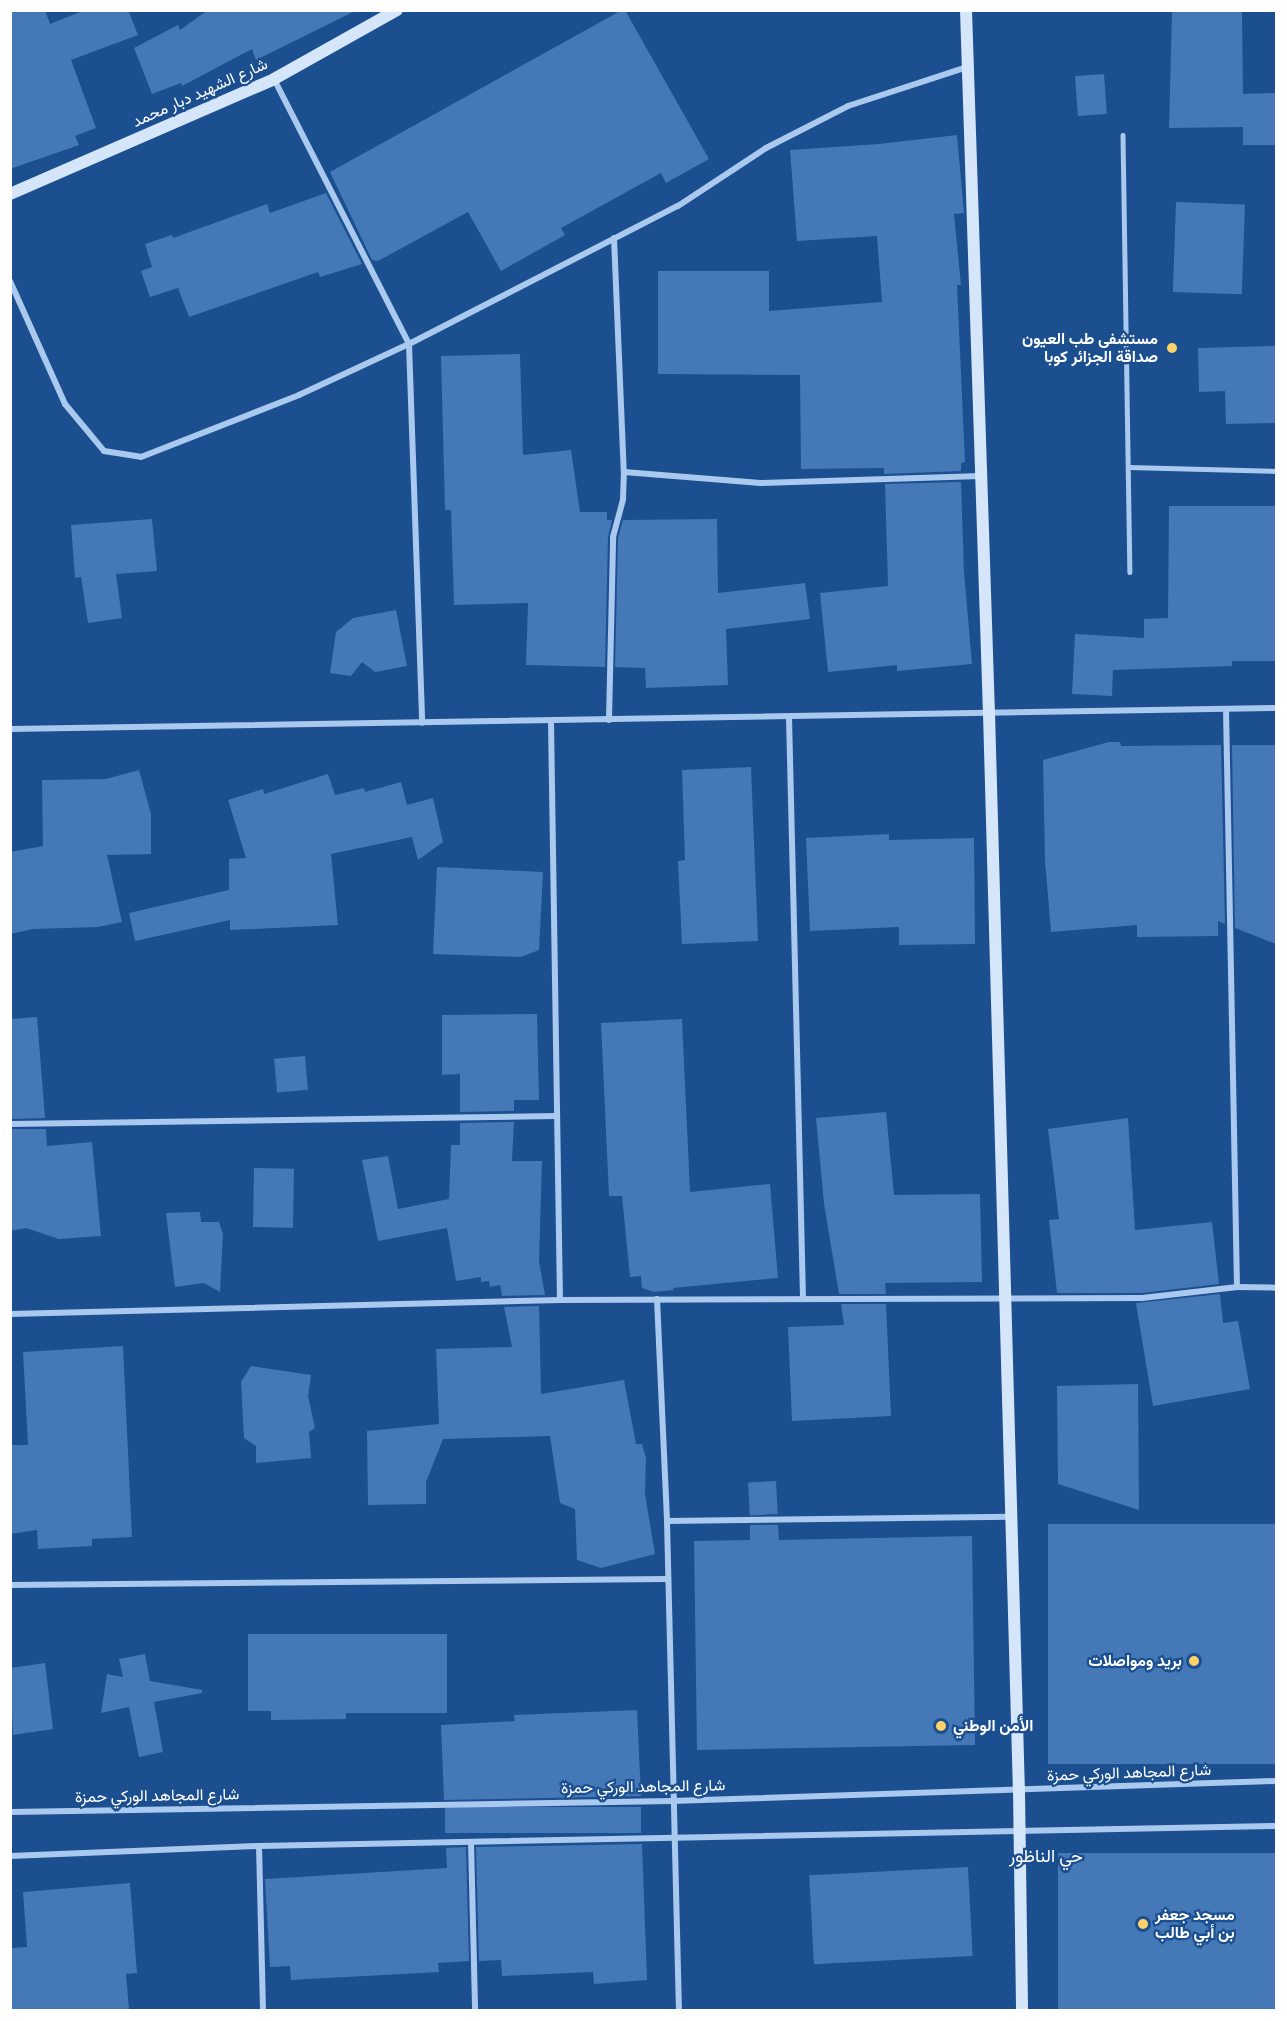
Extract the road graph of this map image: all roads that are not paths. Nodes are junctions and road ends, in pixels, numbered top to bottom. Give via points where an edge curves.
1 (397, 10) edge
2 (966, 10) edge
3 (968, 67) junction
4 (274, 79) junction
5 (1123, 135) dead end
6 (10, 194) edge
7 (614, 238) junction
8 (10, 281) edge
9 (409, 344) junction
10 (1128, 467) junction
11 (1276, 471) edge
12 (624, 472) junction
13 (981, 476) junction
14 (1130, 572) dead end
15 (1276, 708) edge
16 (1226, 709) junction
17 (989, 713) junction
18 (789, 717) junction
19 (609, 720) junction
20 (551, 722) junction
21 (422, 723) junction
22 (10, 729) edge
23 (557, 1116) junction
24 (10, 1124) edge
25 (1237, 1287) junction
26 (1276, 1288) edge
27 (803, 1298) junction
28 (1005, 1298) junction
29 (657, 1299) junction
30 (560, 1300) junction
31 (10, 1314) edge
32 (1010, 1517) junction
33 (666, 1521) junction
34 (668, 1580) junction
35 (10, 1584) edge
36 (1276, 1781) edge
37 (1019, 1791) junction
38 (672, 1801) junction
39 (10, 1812) edge
40 (1276, 1826) edge
41 (1020, 1833) junction
42 (674, 1839) junction
43 (471, 1842) junction
44 (259, 1846) junction
45 (10, 1856) edge
46 (263, 2010) edge
47 (475, 2010) edge
48 (679, 2010) edge
49 (1022, 2010) edge

1 - 4 street, شارع الشهيد دبار محمد
2 - 3 street
3 - 7 street via 848,106 766,148 678,206
3 - 13 street
4 - 6 street, شارع الشهيد دبار محمد
4 - 9 street
5 - 10 lane
7 - 9 street
7 - 12 street
8 - 9 street via 65,404 104,451 141,457 299,395
9 - 21 street
10 - 11 lane
10 - 14 lane
12 - 13 street via 760,483
12 - 19 street via 623,499 613,537
13 - 17 street
15 - 16 street
16 - 17 street
16 - 25 street
17 - 18 street
17 - 28 street
18 - 19 street
18 - 27 street
19 - 20 street
20 - 21 street
20 - 23 street
21 - 22 street
23 - 24 street
23 - 30 street
25 - 26 street
25 - 28 street via 1142,1298
27 - 28 street
27 - 29 street
28 - 32 street
29 - 30 street
29 - 33 street
30 - 31 street
32 - 33 street
32 - 37 street
33 - 34 street
34 - 35 street
34 - 38 street
36 - 37 street, شارع المجاهد الوركي حمزة
37 - 38 street, شارع المجاهد الوركي حمزة
37 - 41 street
38 - 39 street, شارع المجاهد الوركي حمزة
38 - 42 street
40 - 41 street
41 - 42 street
41 - 49 street
42 - 43 street
42 - 48 street
43 - 44 street
43 - 47 street
44 - 45 street
44 - 46 street

